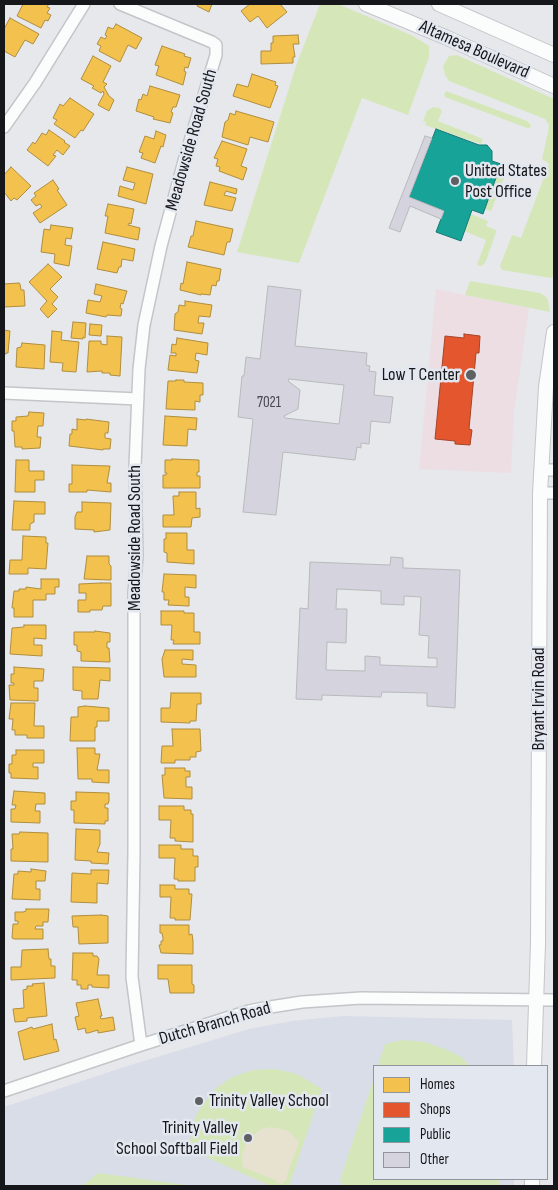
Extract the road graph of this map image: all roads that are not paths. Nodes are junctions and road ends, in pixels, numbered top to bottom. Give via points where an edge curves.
1 (84, 4) edge
2 (120, 4) edge
3 (366, 4) edge
4 (439, 4) edge
5 (554, 55) edge
6 (554, 86) edge
7 (4, 127) edge
8 (554, 332) edge
9 (4, 393) edge
10 (138, 400) junction
11 (548, 470) edge
12 (540, 493) junction
13 (554, 493) edge
14 (536, 1000) junction
15 (554, 1000) edge
16 (141, 1045) junction
17 (534, 1065) edge
18 (4, 1091) edge

1 - 7 street
2 - 10 street, Meadowside Road South via 216,45 216,55 161,246 144,325
3 - 6 main road, Altamesa Boulevard
4 - 5 main road, Altamesa Boulevard
8 - 11 main road, Bryant Irvin Road via 546,387
9 - 10 street
10 - 16 street, Meadowside Road South via 132,977
11 - 12 main road, Bryant Irvin Road
12 - 13 street
12 - 14 main road, Bryant Irvin Road
14 - 15 street, Dutch Branch Road
14 - 16 street, Dutch Branch Road via 361,998 302,1002 249,1011
14 - 17 main road, Bryant Irvin Road
16 - 18 street, Dutch Branch Road

